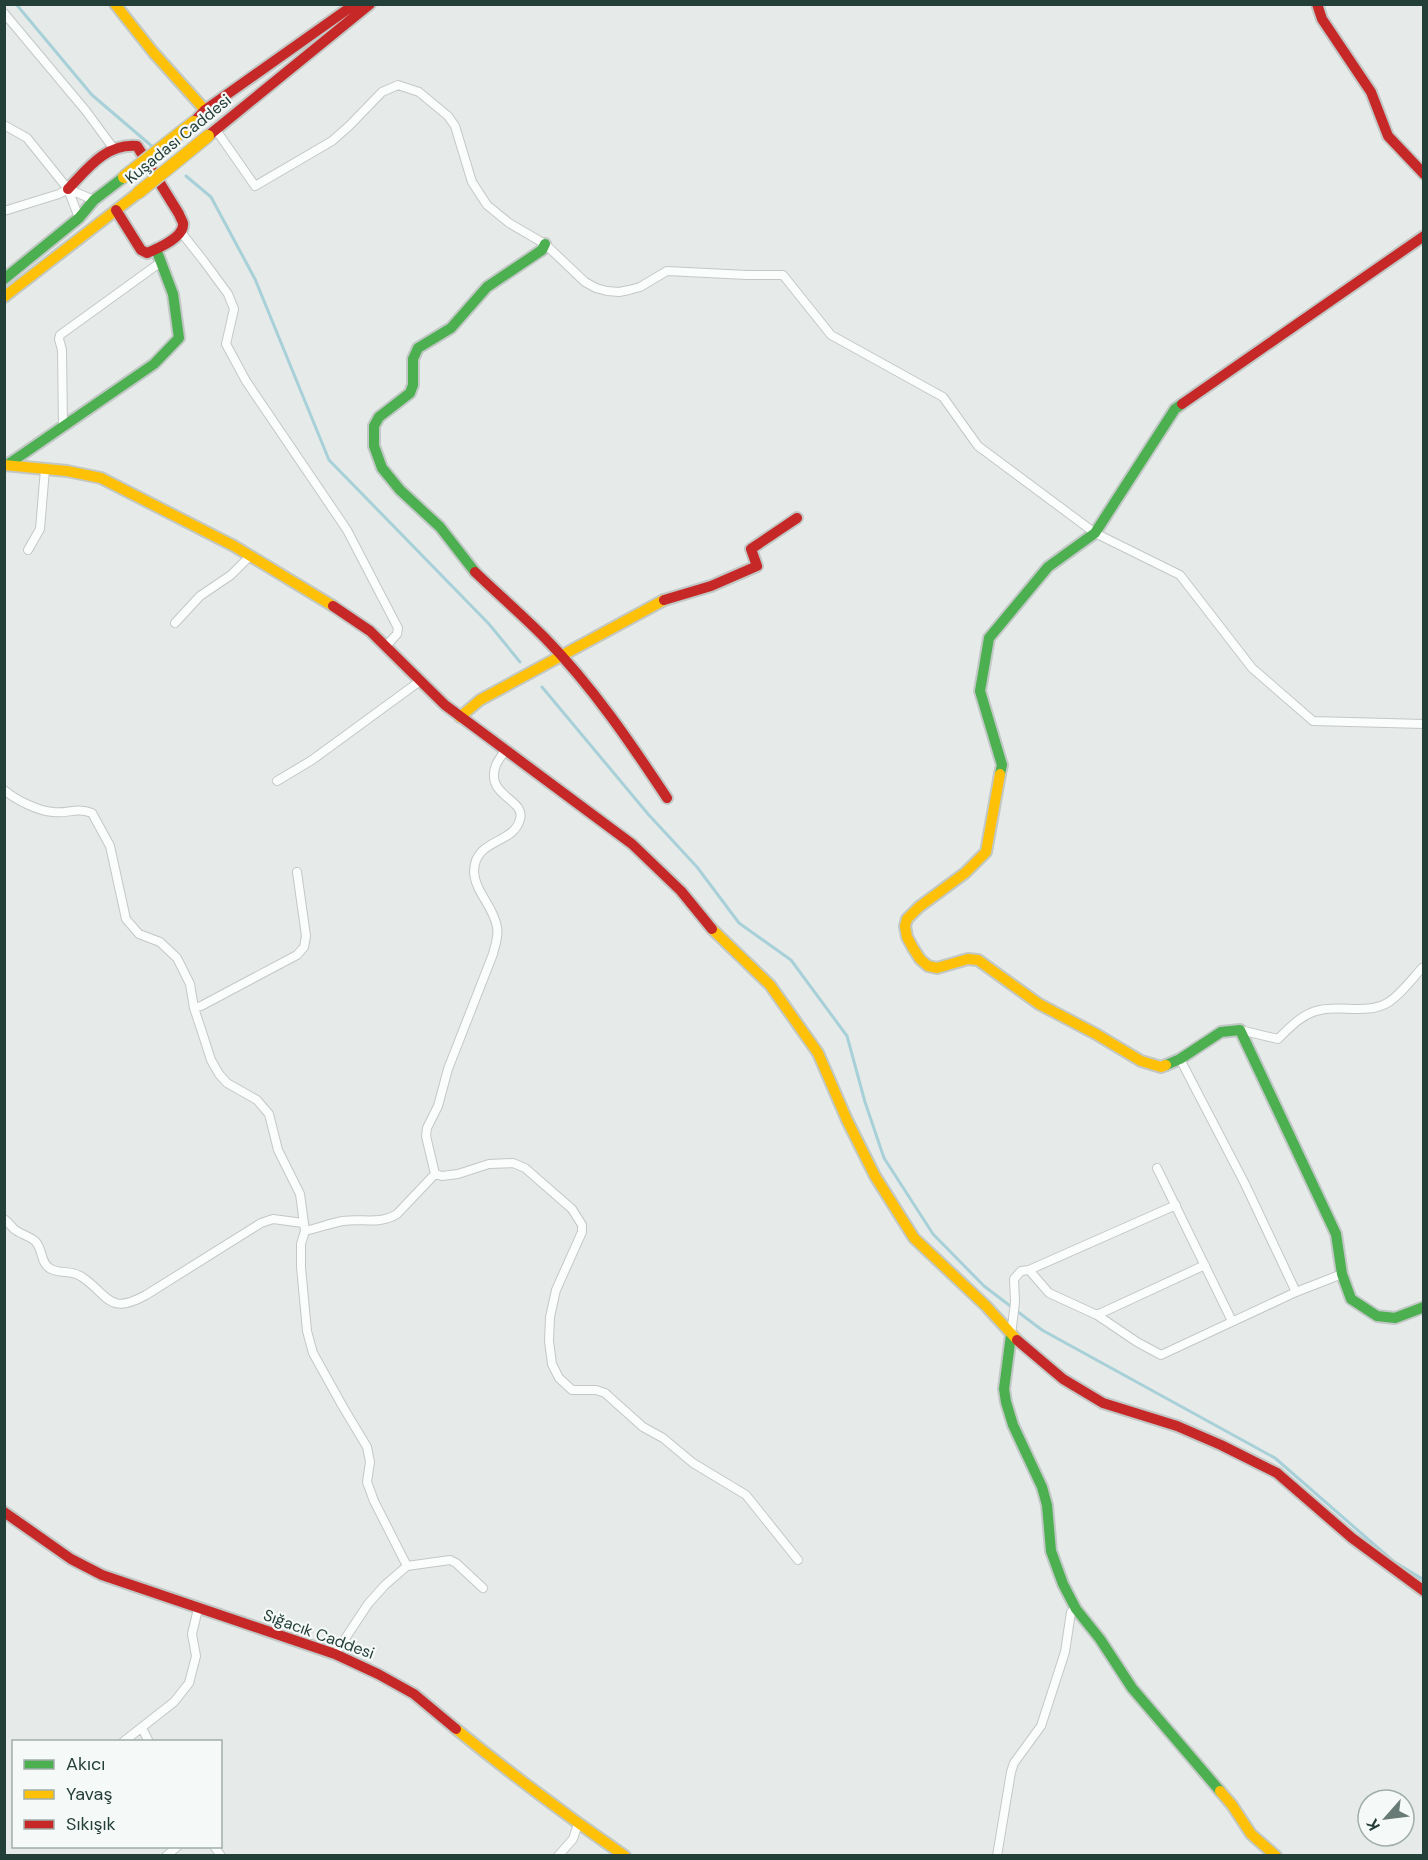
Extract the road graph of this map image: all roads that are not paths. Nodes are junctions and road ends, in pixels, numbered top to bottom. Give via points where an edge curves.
1 (116, 4) edge
2 (355, 4) edge
3 (370, 4) edge
4 (1317, 4) edge
5 (4, 13) edge
6 (205, 110) junction
7 (4, 125) edge
8 (212, 133) junction
9 (114, 149) junction
10 (1424, 174) edge
11 (68, 189) junction
12 (94, 200) junction
13 (116, 210) junction
14 (4, 211) edge
15 (79, 218) junction
16 (180, 231) junction
17 (1424, 236) edge
18 (545, 244) junction
19 (156, 249) junction
20 (161, 262) junction
21 (4, 279) edge
22 (4, 297) edge
23 (63, 427) junction
24 (6, 465) edge
25 (45, 469) junction
26 (797, 518) dead end
27 (1095, 532) junction
28 (28, 550) dead end
29 (250, 556) junction
30 (175, 622) dead end
31 (386, 646) junction
32 (560, 656) junction
33 (420, 681) junction
34 (460, 717) junction
35 (1424, 724) edge
36 (506, 749) junction
37 (277, 781) dead end
38 (4, 790) edge
39 (667, 798) dead end
40 (297, 872) dead end
41 (1422, 968) dead end
42 (194, 1008) junction
43 (1240, 1030) junction
44 (1180, 1059) junction
45 (1157, 1168) dead end
46 (435, 1174) junction
47 (1176, 1205) junction
48 (4, 1219) edge
49 (304, 1227) junction
50 (1205, 1265) junction
51 (1029, 1270) junction
52 (1342, 1274) junction
53 (1296, 1292) junction
54 (1424, 1307) edge
55 (1097, 1315) junction
56 (1232, 1321) junction
57 (1011, 1335) junction
58 (4, 1512) edge
59 (798, 1560) dead end
60 (407, 1566) junction
61 (483, 1588) dead end
62 (1424, 1591) edge
63 (198, 1609) junction
64 (1077, 1609) junction
65 (335, 1654) junction
66 (141, 1728) junction
67 (126, 1740) edge
68 (148, 1740) edge
69 (578, 1824) junction
70 (558, 1856) edge
71 (625, 1856) edge
72 (997, 1856) edge
73 (1276, 1856) edge

1 - 6 street
2 - 6 street, Kuşadası Caddesi
3 - 8 street, Kuşadası Caddesi
4 - 10 street via 1322,19 1371,92 1388,136
5 - 9 street
6 - 12 street, Kuşadası Caddesi, bridge
7 - 11 street via 27,138
8 - 13 street, Kuşadası Caddesi, bridge
8 - 18 street via 255,186 332,141 382,92 406,86 419,92 455,126 471,182 487,205 508,223
9 - 11 street via 99,157
9 - 16 street via 128,144 137,146 179,214 183,224
11 - 12 street
11 - 14 street
11 - 15 street
12 - 15 street, Kuşadası Caddesi
13 - 19 street via 141,250
13 - 22 street, Kuşadası Caddesi
15 - 21 street, Kuşadası Caddesi
16 - 19 street
16 - 31 street via 228,294 234,309 226,344 246,381 347,530 398,628 398,634
17 - 27 street via 1175,409
18 - 27 street via 585,282 607,291 640,287 668,271 783,275 831,335 943,398 978,446
18 - 32 street via 542,250 487,287 450,328 418,348 410,393 379,417 373,436 382,468 395,484 440,527 471,568
19 - 20 street
20 - 23 street via 60,335
20 - 23 street via 173,294 179,338 154,364
23 - 24 street
24 - 25 street
25 - 28 street via 40,530
25 - 29 street via 101,478
26 - 32 street via 751,549 757,566 711,586 669,597
27 - 35 street via 1180,575 1252,668 1313,721
27 - 44 street via 1048,567 989,638 980,692 1002,765 986,852 919,907 905,926 913,948 928,966 937,968 978,960 1039,1005 1141,1061 1161,1067
29 - 30 street via 200,596
29 - 31 street via 347,614
31 - 33 street
32 - 34 street via 480,700
32 - 39 street via 624,732
33 - 34 street
33 - 37 street
34 - 36 street
36 - 46 street via 496,765 494,783 517,807 521,819 515,829 481,850 476,858 476,882 495,917 498,936 427,1128
36 - 57 street via 632,844 770,985 818,1053 875,1176 914,1238
38 - 42 street via 14,798 54,813 80,809 92,813 110,846 126,919 139,934 160,942 177,958 190,984
40 - 42 street via 306,936 304,947
41 - 43 street via 1388,1002 1360,1010 1318,1010 1298,1020 1278,1039
42 - 49 street via 219,1074 269,1114 278,1150 300,1194
43 - 44 street via 1221,1032
43 - 52 street via 1336,1234
44 - 53 street
45 - 47 street
46 - 49 street via 389,1219 345,1220
46 - 59 street via 458,1174 489,1164 513,1163 525,1168 572,1209 582,1232 556,1290 550,1317 552,1364 559,1378 572,1390 605,1393 693,1463 746,1495
47 - 50 street
47 - 51 street
48 - 49 street via 34,1241 50,1269 82,1276 103,1296 123,1304 133,1303 261,1222 273,1219
49 - 60 street via 301,1267 313,1353 367,1447 367,1482
50 - 55 street
50 - 56 street
51 - 55 street via 1049,1293
51 - 57 street via 1021,1270 1014,1279
52 - 53 street
52 - 54 street via 1351,1299 1377,1316 1395,1318
53 - 56 street
55 - 56 street via 1161,1355
57 - 62 street via 1063,1379 1103,1403 1177,1426 1277,1473 1352,1538
57 - 64 street via 1006,1402 1042,1487 1051,1551
58 - 63 street, Sığacık Caddesi via 71,1559 102,1575
60 - 61 street via 450,1560
60 - 65 street via 368,1604
63 - 65 street, Sığacık Caddesi
63 - 66 street via 192,1634 196,1656 189,1683 174,1702
64 - 72 street via 1071,1612 1065,1652 1041,1726 1014,1762
64 - 73 street via 1132,1688 1232,1805 1251,1834
65 - 69 street, Sığacık Caddesi via 414,1694
66 - 67 street
66 - 68 street
69 - 70 street via 573,1839
69 - 71 street, Sığacık Caddesi

